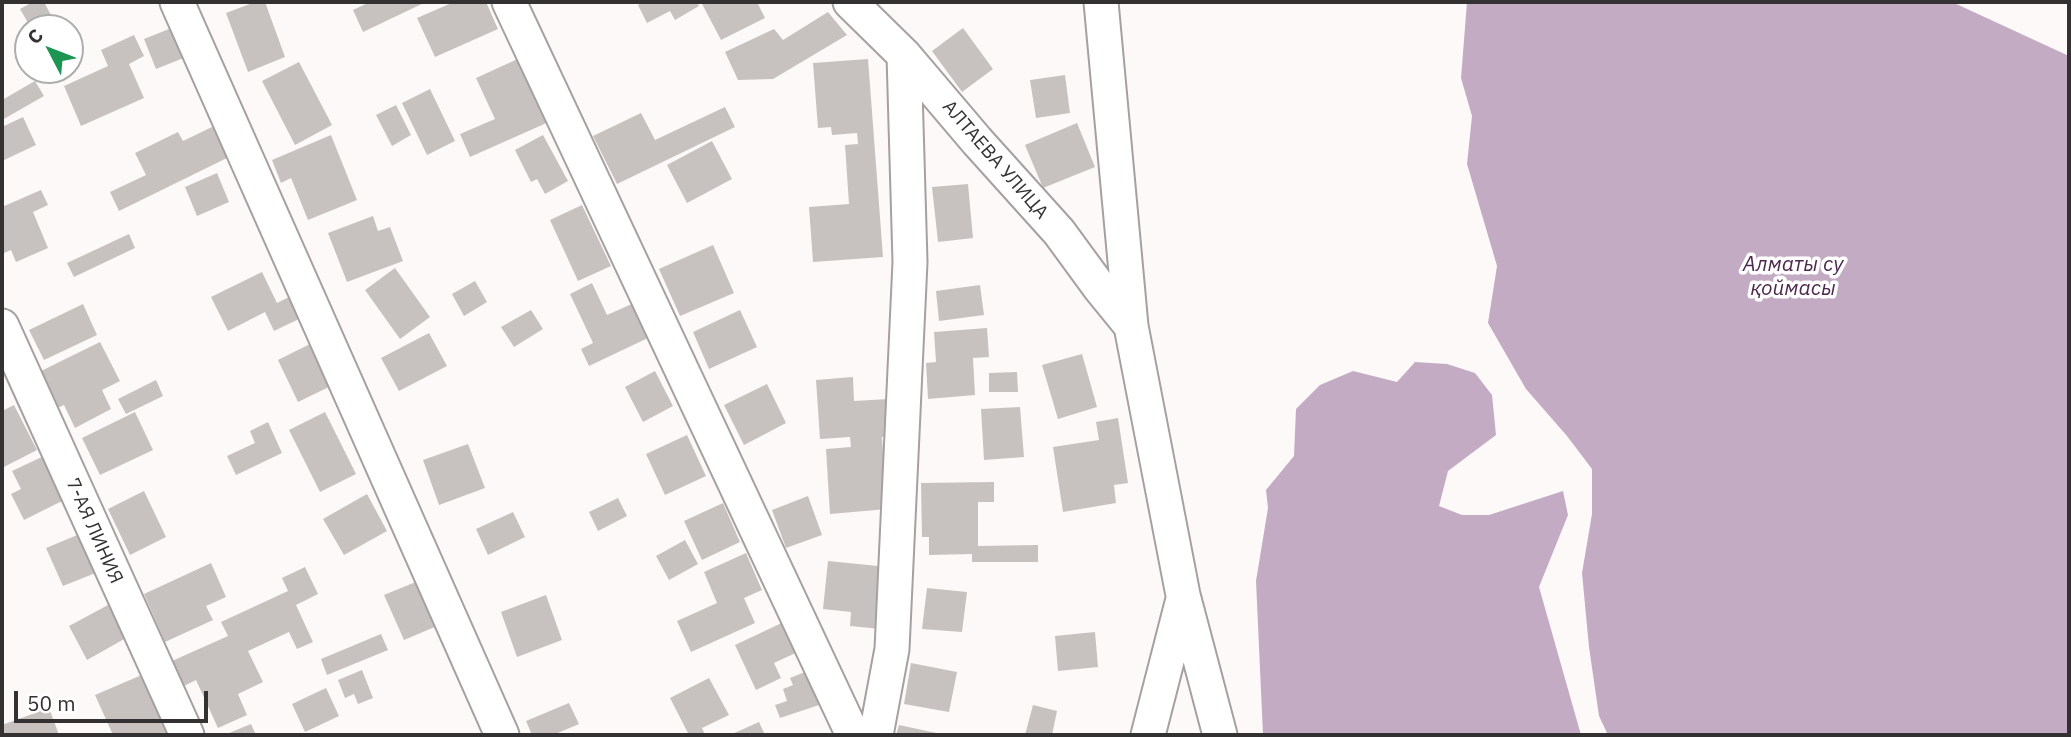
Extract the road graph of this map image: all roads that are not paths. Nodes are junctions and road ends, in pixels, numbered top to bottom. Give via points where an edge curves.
1 (177, 2) edge
2 (509, 2) edge
3 (850, 2) edge
4 (1101, 2) edge
5 (904, 55) junction
6 (2, 326) edge
7 (1131, 326) junction
8 (1184, 595) junction
9 (187, 735) edge
10 (502, 735) edge
11 (853, 735) edge
12 (876, 735) edge
13 (1148, 735) edge
14 (1220, 735) edge

1 - 10 street
2 - 11 street
3 - 5 street, АЛТАЕВА УЛИЦА
4 - 7 street
5 - 7 street, АЛТАЕВА УЛИЦА via 1059,232
5 - 12 street via 910,262 892,649
6 - 9 street, 7-АЯ ЛИНИЯ
7 - 8 street
8 - 13 street
8 - 14 street

